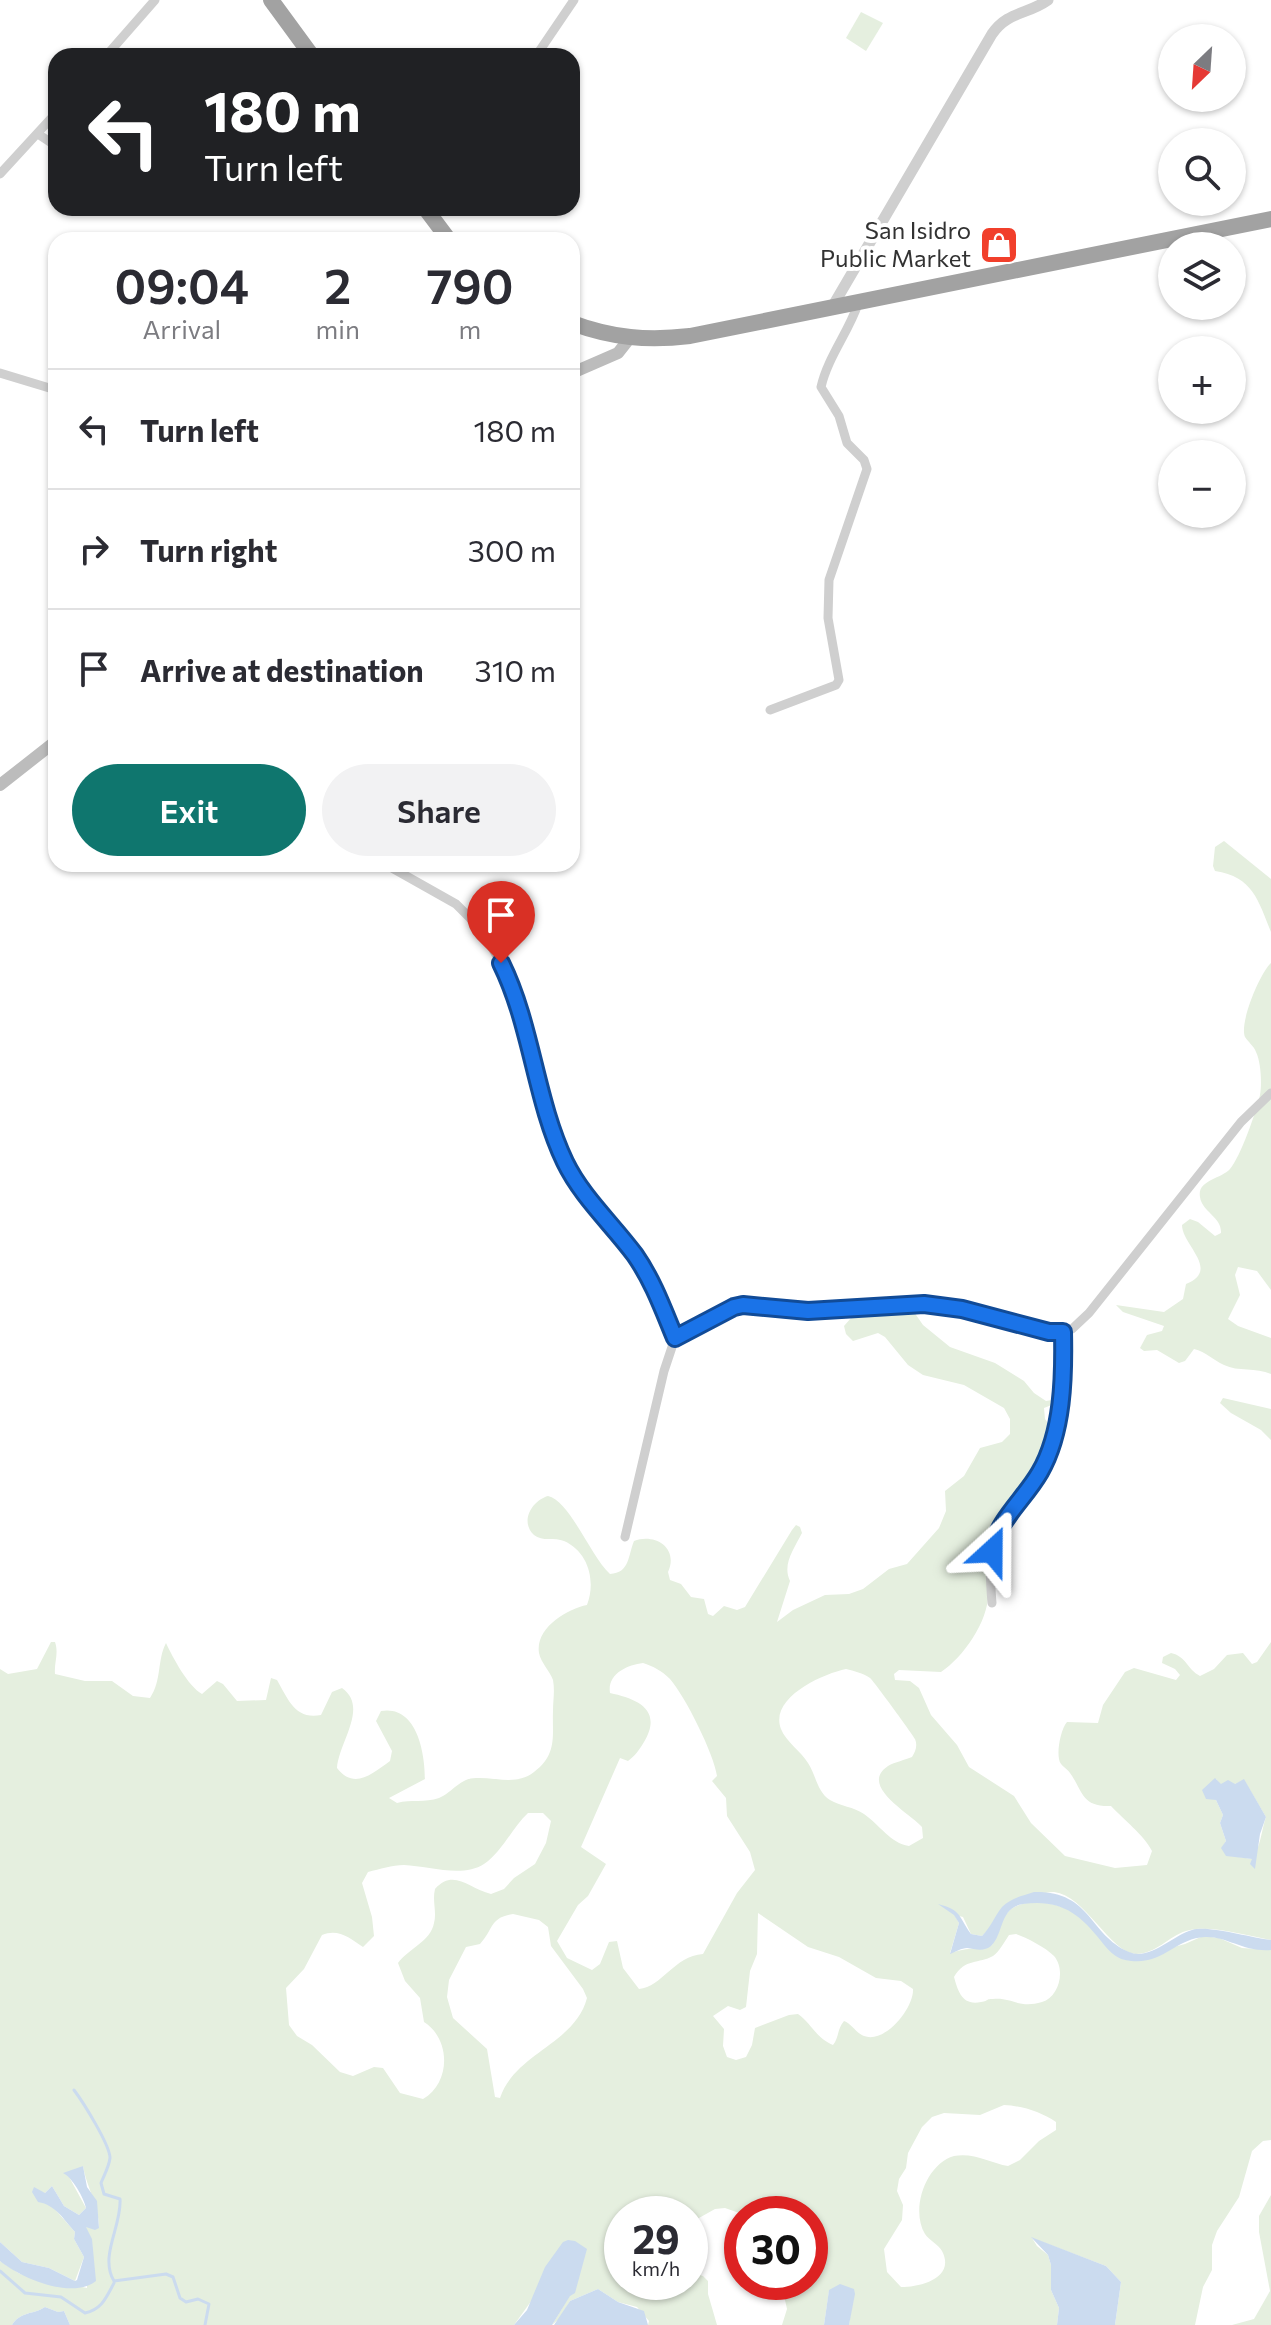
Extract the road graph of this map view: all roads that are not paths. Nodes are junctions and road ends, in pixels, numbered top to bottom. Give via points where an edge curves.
1 (155, 0) edge
2 (271, 0) edge
3 (574, 0) edge
4 (1048, 0) edge
5 (113, 48) edge
6 (306, 48) edge
7 (541, 48) edge
8 (48, 122) edge
9 (38, 134) junction
10 (48, 141) edge
11 (0, 174) edge
12 (1271, 219) edge
13 (858, 304) junction
14 (831, 309) junction
15 (580, 326) edge
16 (629, 339) junction
17 (580, 370) edge
18 (0, 373) edge
19 (48, 388) edge
20 (770, 710) dead end
21 (48, 747) edge
22 (0, 785) edge
23 (398, 872) edge
24 (1271, 1093) edge
25 (1063, 1332) junction
26 (675, 1338) junction
27 (625, 1537) dead end
28 (992, 1603) dead end

1 - 5 street
2 - 6 highway
3 - 7 street
4 - 14 street via 1009,16 996,28
8 - 9 street
9 - 10 street
9 - 11 street
12 - 13 highway
13 - 14 highway
13 - 20 street via 821,387 839,416 847,443 867,469 829,580 828,618 839,680
14 - 16 highway via 690,336
15 - 16 highway
16 - 17 main road via 618,353
18 - 19 street
21 - 22 main road
23 - 26 street via 467,913 494,952 517,998 565,1162 648,1275
24 - 25 street via 1241,1122 1089,1313
25 - 26 street via 924,1304 808,1311 743,1305
25 - 28 street via 1052,1443 1033,1482 996,1533
26 - 27 street

